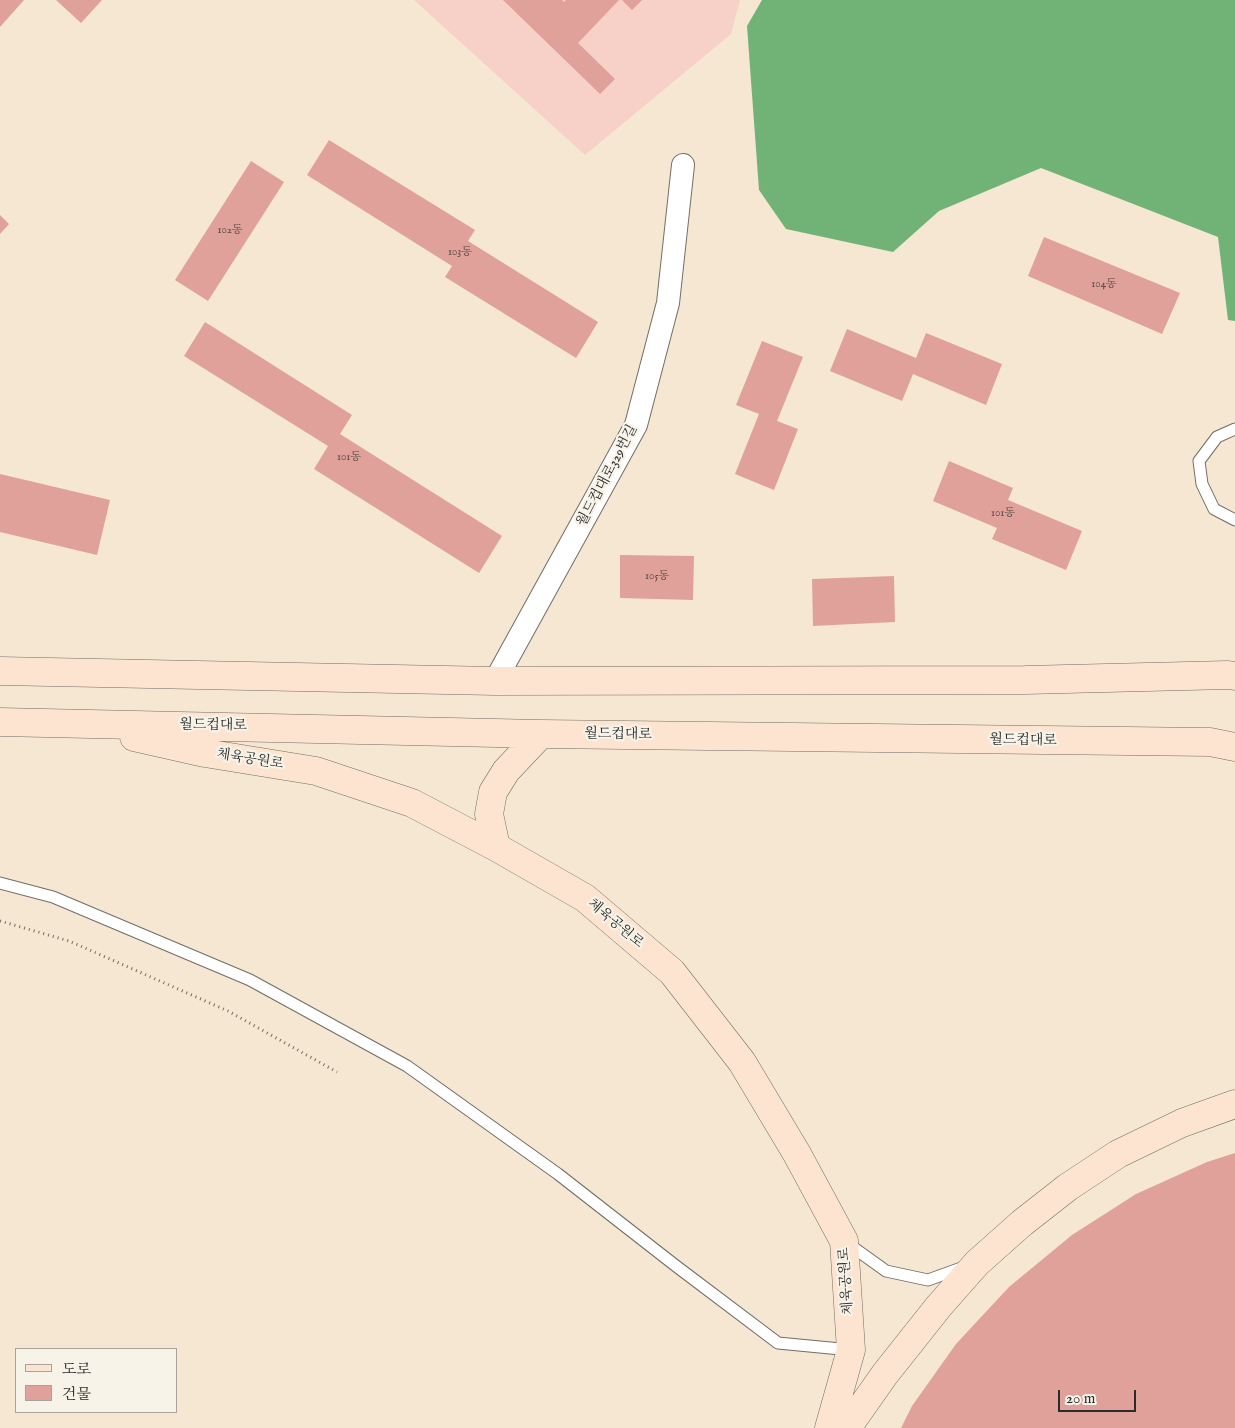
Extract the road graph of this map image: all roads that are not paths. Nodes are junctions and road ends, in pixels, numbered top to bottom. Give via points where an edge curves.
1 (684, 165) dead end
2 (1235, 429) edge
3 (1235, 520) edge
4 (0, 671) edge
5 (1235, 676) edge
6 (495, 681) junction
7 (0, 722) edge
8 (74, 723) junction
9 (541, 734) junction
10 (1235, 747) edge
11 (496, 847) junction
12 (0, 883) edge
13 (1235, 1104) edge
14 (844, 1241) junction
15 (977, 1263) junction
16 (851, 1350) junction
17 (830, 1428) edge
18 (847, 1428) edge

1 - 6 street, 월드컵대로329번길 via 668,303 636,425
2 - 3 lane via 1217,437 1199,461 1202,484 1214,509
4 - 6 main road
5 - 6 main road via 1025,680
7 - 8 main road, 월드컵대로
8 - 9 main road, 월드컵대로
8 - 11 main road, 체육공원로 via 205,753 316,771 412,804
9 - 10 main road, 월드컵대로 via 1210,742
9 - 11 main road via 506,771 493,792 489,814
11 - 14 main road, 체육공원로 via 586,898 672,972 742,1062
12 - 16 lane via 53,897 250,980 407,1066 558,1174 778,1343
13 - 15 main road via 1182,1123 1118,1154 1068,1187
14 - 15 lane via 886,1271 928,1280
14 - 16 main road, 체육공원로
15 - 18 main road via 885,1374
16 - 17 main road, 체육공원로

